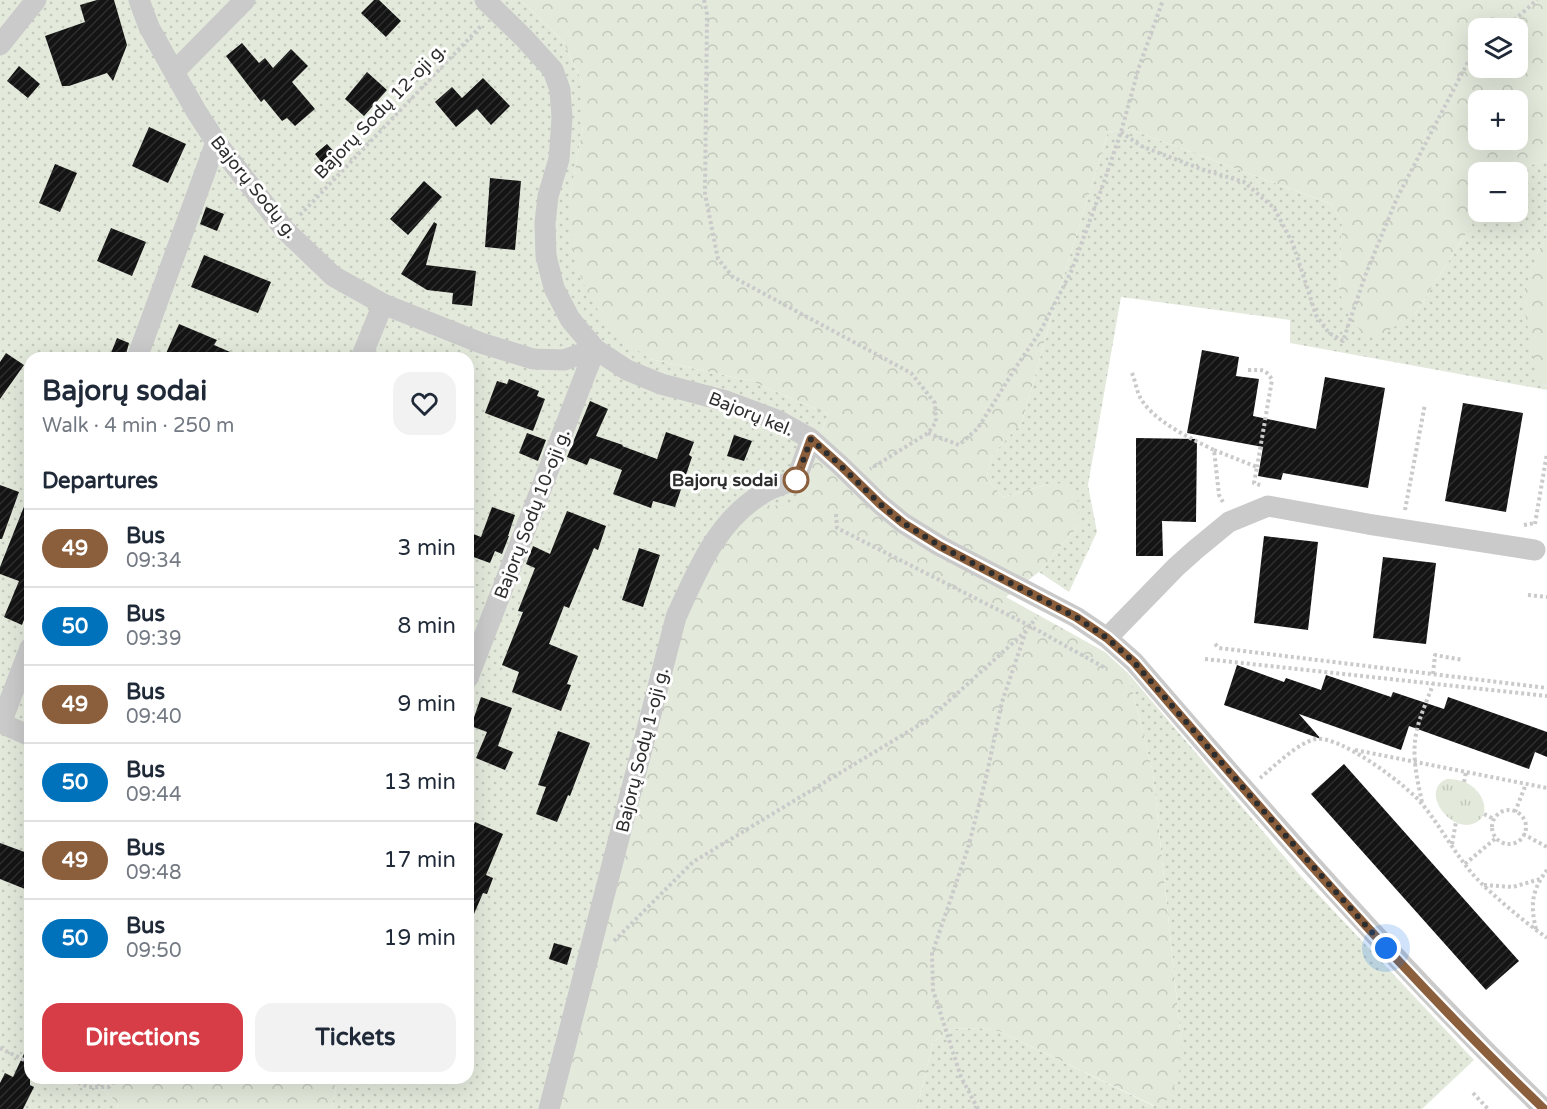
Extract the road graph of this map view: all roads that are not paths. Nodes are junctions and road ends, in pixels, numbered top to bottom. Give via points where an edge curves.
1 (36, 0) edge
2 (139, 0) edge
3 (245, 0) edge
4 (490, 5) edge
5 (0, 45) edge
6 (174, 72) junction
7 (216, 142) junction
8 (383, 304) junction
9 (596, 349) junction
10 (140, 352) edge
11 (363, 352) edge
12 (811, 439) junction
13 (1535, 550) road end
14 (1107, 638) junction
15 (474, 663) edge
16 (24, 664) edge
17 (1, 723) edge
18 (24, 733) edge
19 (549, 1109) edge
20 (1544, 1109) edge

1 - 5 street
2 - 6 street, Bajorų Sodų g.
3 - 6 street
4 - 9 street, Bajorų kel. via 553,70 560,90 559,159 548,196 546,255 554,288 570,319
6 - 7 street, Bajorų Sodų g.
7 - 8 street, Bajorų Sodų g. via 285,230 333,276
7 - 10 street
8 - 9 street, Bajorų Sodų g. via 533,359 564,360
8 - 11 street
9 - 12 street, Bajorų kel. via 627,370 777,420
9 - 15 street, Bajorų Sodų 10-oji g.
12 - 14 street, Bajorų kel. via 903,523 1076,617
12 - 19 street, Bajorų Sodų 1-oji g. via 796,480 764,492 722,530 701,562 676,617
13 - 14 street via 1268,506 1229,522 1176,567
14 - 20 street, Bajorų kel. via 1134,662 1370,930
16 - 17 street
17 - 18 street

